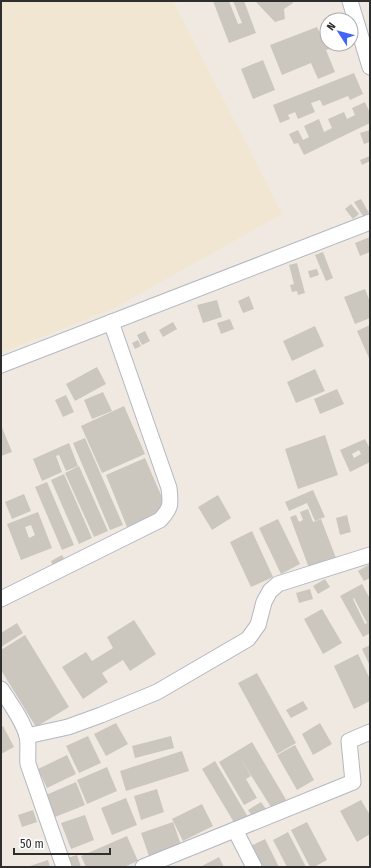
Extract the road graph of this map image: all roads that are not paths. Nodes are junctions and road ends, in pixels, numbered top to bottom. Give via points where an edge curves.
1 (350, 1) edge
2 (370, 67) edge
3 (370, 222) edge
4 (111, 322) junction
5 (1, 365) edge
6 (370, 555) edge
7 (1, 599) edge
8 (1, 688) edge
9 (370, 732) edge
10 (27, 736) junction
11 (236, 830) junction
12 (64, 867) edge
13 (143, 867) edge
14 (254, 867) edge

1 - 2 street
3 - 4 street
4 - 5 street
4 - 7 street via 169,488 169,510 160,520
6 - 10 street via 278,584 270,591 264,602 258,625 248,639 157,692 68,727
8 - 10 street
9 - 11 street via 349,741 353,782
10 - 12 street via 28,764
11 - 13 street
11 - 14 street

